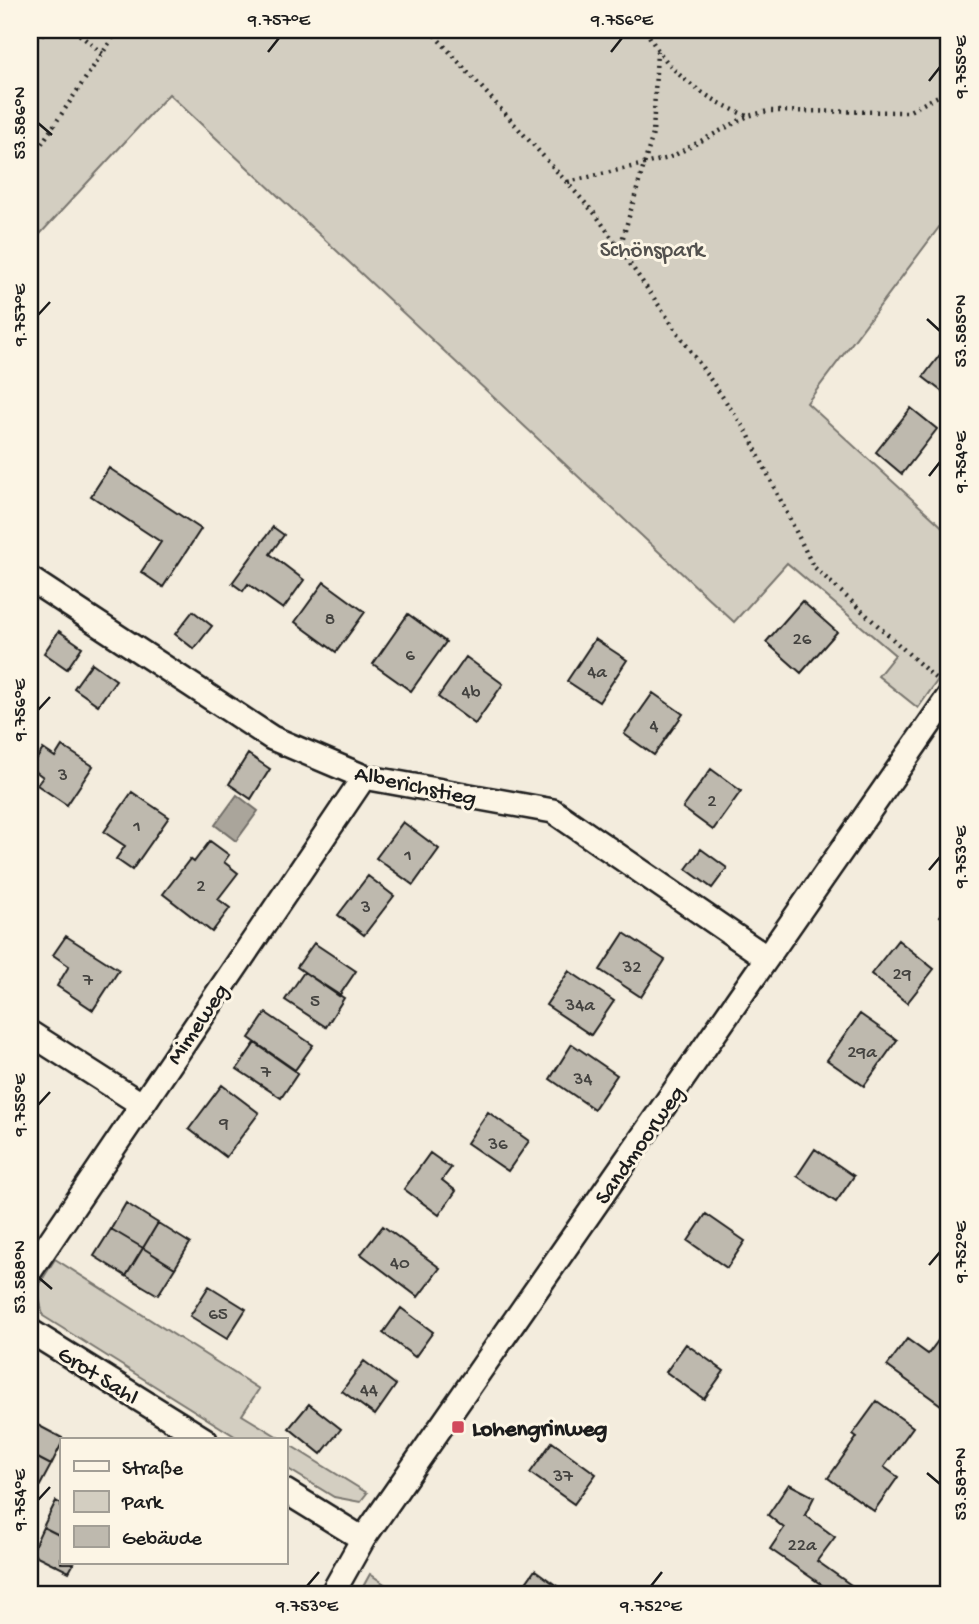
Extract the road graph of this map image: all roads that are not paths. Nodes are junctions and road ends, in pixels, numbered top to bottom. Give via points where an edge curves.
1 (30, 579) edge
2 (944, 689) edge
3 (364, 777) junction
4 (767, 958) junction
5 (30, 1033) edge
6 (141, 1104) junction
7 (30, 1271) edge
8 (30, 1331) edge
9 (202, 1438) edge
10 (287, 1491) edge
11 (363, 1539) junction
12 (332, 1594) edge

1 - 3 street, Alberichstieg via 272,737
2 - 4 street, Sandmoorweg
3 - 4 street, Alberichstieg via 553,811
3 - 6 street, Mimeweg
4 - 11 street, Sandmoorweg
5 - 6 street
6 - 7 street, Mimeweg
8 - 9 street, Grot Sahl
10 - 11 street
11 - 12 street, Sandmoorweg

